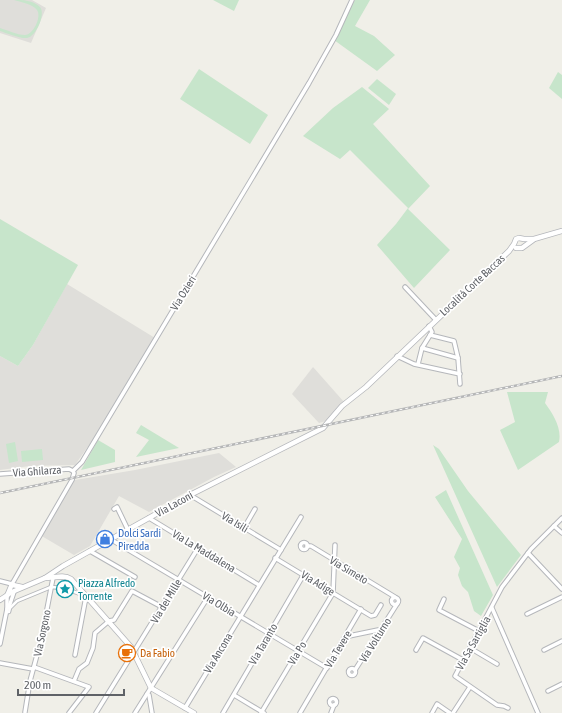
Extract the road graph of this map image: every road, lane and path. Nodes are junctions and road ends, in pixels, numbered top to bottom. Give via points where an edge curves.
1 (352, 0) edge
2 (562, 231) edge
3 (525, 242) junction
4 (515, 246) junction
5 (405, 287) dead end
6 (436, 320) junction
7 (429, 326) junction
8 (430, 335) junction
9 (422, 348) junction
10 (397, 356) junction
11 (458, 358) junction
12 (418, 364) junction
13 (460, 374) junction
14 (460, 384) dead end
15 (326, 424) joint
16 (74, 471) junction
17 (0, 474) edge
18 (190, 495) junction
19 (114, 509) dead end
20 (255, 509) dead end
21 (300, 517) dead end
22 (149, 518) junction
23 (562, 518) edge
24 (554, 526) junction
25 (244, 528) junction
26 (128, 530) junction
27 (562, 533) edge
28 (110, 540) junction
29 (335, 545) dead end
30 (307, 546) dead end
31 (198, 548) junction
32 (281, 550) junction
33 (90, 551) junction
34 (528, 553) junction
35 (275, 558) junction
36 (334, 561) junction
37 (61, 567) junction
38 (304, 574) junction
39 (67, 577) junction
40 (135, 577) dead end
41 (45, 578) junction
42 (53, 578) junction
43 (179, 580) junction
44 (0, 581) edge
45 (259, 585) junction
46 (51, 586) junction
47 (12, 588) junction
48 (562, 589) edge
49 (333, 593) junction
50 (7, 596) junction
51 (87, 597) junction
52 (208, 597) junction
53 (562, 597) edge
54 (393, 598) junction
55 (444, 599) dead end
56 (0, 600) edge
57 (381, 605) dead end
58 (395, 605) junction
59 (162, 608) junction
60 (492, 608) junction
61 (361, 609) junction
62 (6, 610) junction
63 (527, 614) dead end
64 (240, 616) junction
65 (109, 621) junction
66 (380, 631) junction
67 (479, 631) junction
68 (269, 633) junction
69 (429, 634) dead end
70 (346, 636) junction
71 (426, 640) junction
72 (562, 641) edge
73 (0, 644) edge
74 (470, 648) junction
75 (416, 650) dead end
76 (544, 650) dead end
77 (298, 651) junction
78 (134, 653) junction
79 (75, 655) dead end
80 (463, 660) junction
81 (0, 663) edge
82 (497, 664) dead end
83 (34, 668) junction
84 (327, 668) junction
85 (355, 670) dead end
86 (74, 681) junction
87 (562, 684) edge
88 (470, 687) junction
89 (151, 688) junction
90 (548, 690) dead end
91 (147, 694) junction
92 (234, 695) junction
93 (334, 705) dead end
94 (185, 708) junction
95 (508, 708) dead end
96 (262, 712) edge
97 (26, 713) edge
98 (69, 713) edge
99 (96, 713) edge
100 (135, 713) edge
101 (152, 713) edge
102 (182, 713) edge
103 (194, 713) edge
104 (223, 713) edge
105 (300, 713) edge
106 (331, 713) edge
107 (432, 713) edge
108 (450, 713) edge
109 (453, 713) edge
110 (538, 713) edge

1 - 16 street, Via Ozieri via 309,83 82,462
2 - 3 street
3 - 4 street via 522,248
3 - 4 street via 518,238 515,240
4 - 6 street, Località Corte Baccas
5 - 6 street, Località Corte Baccas
6 - 7 street, Località Corte Baccas
7 - 8 street via 432,332
7 - 10 street, Località Corte Baccas
8 - 9 street
8 - 11 street via 454,341
9 - 11 street
9 - 12 street
10 - 12 street
10 - 15 street, Località Corte Baccas
11 - 13 street
12 - 13 street
13 - 14 street
15 - 18 street, Via Laconi
16 - 17 street, Via Ghilarza via 69,469
16 - 47 street, Via Ozieri via 72,480
18 - 22 street, Via Laconi
18 - 25 street, Via Isili
19 - 26 street via 117,508
20 - 25 street
21 - 32 street, Via Ancona
22 - 26 street, Via Laconi
22 - 31 street, Via La Maddalena
23 - 24 street, Via Sa Sartiglia
24 - 27 street
24 - 34 street, Via Sa Sartiglia
25 - 32 street, Via Isili
26 - 28 street, Via Laconi
28 - 33 street, Via Laconi
28 - 43 street, Via Olbia
29 - 36 street
30 - 36 street, Via Simeto
31 - 43 street, Via dei Mille
31 - 45 street, Via La Maddalena
32 - 35 street, Via Ancona
33 - 37 street, Via Laconi
33 - 40 street
34 - 48 street
34 - 60 street, Via Sa Sartiglia via 502,587
35 - 38 street, Via Adige
35 - 45 street, Via Ancona
36 - 49 street
36 - 54 street, Via Simeto via 391,594
37 - 39 street
37 - 41 street, Via Laconi
38 - 49 street, Via Adige
38 - 68 street, Via Taranto
39 - 42 street
39 - 51 street
41 - 42 street
41 - 47 street, Via Laconi via 24,587
42 - 46 street, Via Sorgono
43 - 52 street, Via Olbia
43 - 59 street, Via dei Mille
44 - 47 street
45 - 64 street, Via Ancona
46 - 51 street
46 - 62 street via 17,601 9,612
46 - 83 street, Via Sorgono
47 - 50 street
47 - 62 street, Via Ozieri via 10,604
49 - 61 street, Via Adige
49 - 77 street, Via Po
50 - 56 street
50 - 62 street
51 - 65 street
51 - 79 street
52 - 64 street, Via Olbia
52 - 89 street
53 - 63 street
54 - 58 street via 391,602
54 - 58 street via 398,600
55 - 67 street via 439,610
57 - 61 street via 375,615 371,616
58 - 66 street, Via Volturno
59 - 65 street via 132,591 114,620
59 - 78 street, Via dei Mille
60 - 67 street, Via Sa Sartiglia
60 - 110 street
61 - 70 street, Via Tevere
62 - 73 street
64 - 68 street, Via Olbia
64 - 94 street, Via Ancona
65 - 78 street
65 - 86 street via 95,633 87,663 78,669
66 - 70 street
66 - 85 street, Via Volturno
67 - 74 street, Via Sa Sartiglia
68 - 77 street, Via Olbia
68 - 92 street, Via Taranto
69 - 71 street
70 - 84 street, Via Tevere
71 - 75 street via 423,638
71 - 80 street
72 - 76 street
74 - 80 street, Via Sa Sartiglia
74 - 82 street
77 - 84 street, Via Olbia
77 - 96 street, Via Po
78 - 89 street
78 - 99 street, Via dei Mille
80 - 88 street, Via Sa Sartiglia via 455,676
81 - 83 street
83 - 86 street
83 - 97 street, Via Sorgono
84 - 105 street, Via Tevere
86 - 98 street via 89,687
87 - 90 street
88 - 95 street via 497,705
88 - 109 street, Via Sa Sartiglia
89 - 91 street
89 - 94 street
91 - 100 street
91 - 101 street
92 - 96 street
92 - 104 street, Via Taranto
93 - 106 street
94 - 102 street
94 - 103 street
107 - 108 street via 437,704

